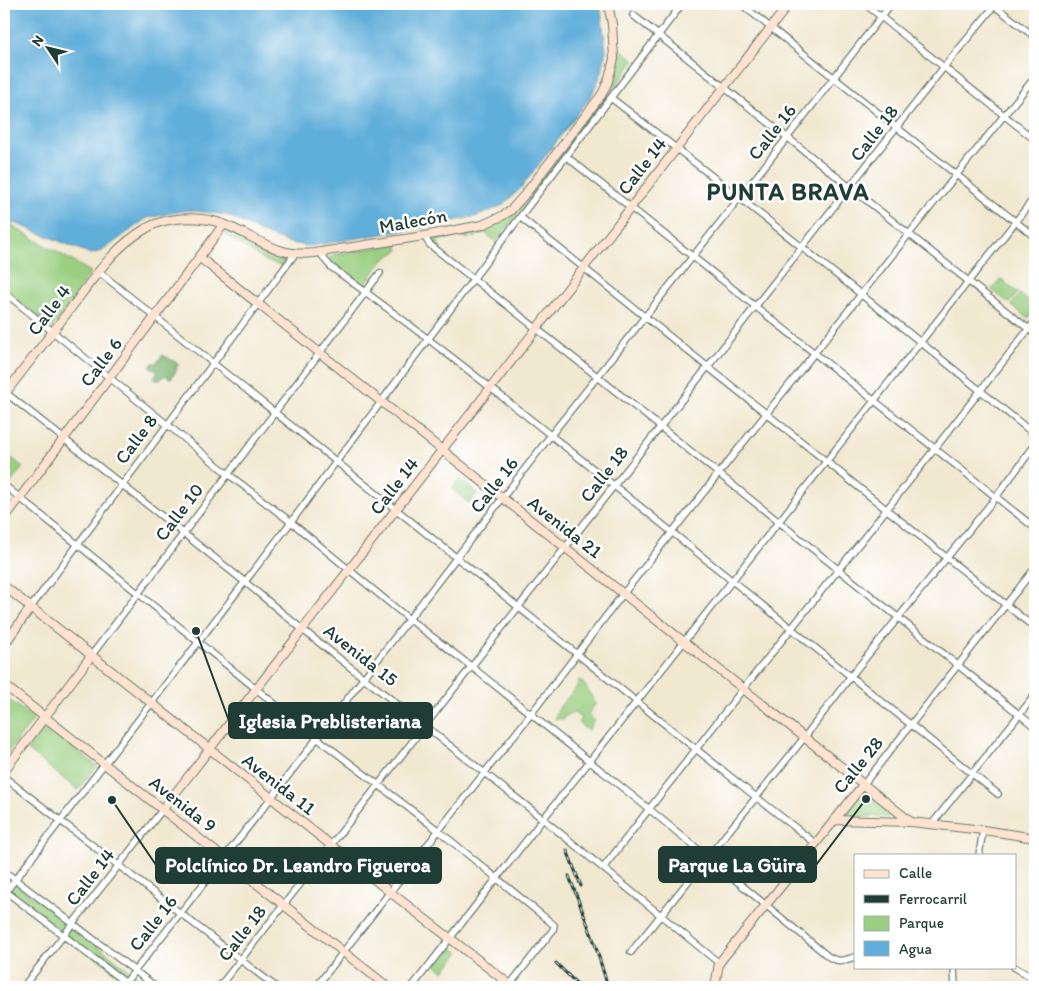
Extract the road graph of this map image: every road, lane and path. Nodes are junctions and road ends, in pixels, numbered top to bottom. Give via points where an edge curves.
1 (608, 4) edge
2 (682, 4) edge
3 (741, 4) edge
4 (789, 4) edge
5 (865, 4) edge
6 (891, 4) edge
7 (994, 4) edge
8 (633, 15) dead end
9 (881, 17) junction
10 (771, 28) junction
11 (658, 36) junction
12 (1035, 37) edge
13 (944, 67) junction
14 (1035, 77) edge
15 (834, 78) junction
16 (724, 88) junction
17 (611, 98) junction
18 (1004, 115) junction
19 (896, 128) junction
20 (787, 138) junction
21 (1035, 140) edge
22 (677, 148) junction
23 (567, 156) junction
24 (956, 175) junction
25 (850, 187) junction
26 (740, 197) junction
27 (1035, 197) edge
28 (631, 207) junction
29 (520, 218) junction
30 (1016, 222) junction
31 (224, 224) junction
32 (909, 234) junction
33 (424, 236) junction
34 (1035, 237) edge
35 (802, 247) junction
36 (320, 252) junction
37 (295, 254) junction
38 (693, 256) junction
39 (199, 257) junction
40 (584, 268) junction
41 (100, 270) junction
42 (380, 273) dead end
43 (474, 279) junction
44 (968, 281) junction
45 (366, 291) junction
46 (4, 292) edge
47 (862, 293) junction
48 (258, 304) junction
49 (756, 306) junction
50 (155, 316) junction
51 (645, 317) junction
52 (1035, 321) edge
53 (536, 329) junction
54 (1029, 329) junction
55 (52, 332) junction
56 (1035, 334) edge
57 (429, 339) junction
58 (921, 341) junction
59 (320, 353) junction
60 (814, 353) junction
61 (213, 363) junction
62 (708, 367) junction
63 (598, 377) junction
64 (109, 378) junction
65 (491, 387) junction
66 (980, 390) junction
67 (5, 394) edge
68 (874, 400) junction
69 (382, 402) junction
70 (275, 412) junction
71 (766, 414) junction
72 (168, 424) junction
73 (660, 428) junction
74 (1035, 435) edge
75 (551, 436) junction
76 (64, 439) junction
77 (1035, 445) edge
78 (935, 448) junction
79 (442, 450) junction
80 (826, 461) junction
81 (336, 462) junction
82 (228, 474) junction
83 (718, 474) junction
84 (122, 485) junction
85 (4, 486) edge
86 (614, 486) junction
87 (996, 497) junction
88 (20, 498) junction
89 (503, 498) junction
90 (396, 509) junction
91 (887, 509) junction
92 (4, 519) edge
93 (291, 522) junction
94 (778, 522) junction
95 (1035, 528) edge
96 (672, 532) junction
97 (183, 534) junction
98 (78, 544) junction
99 (565, 548) junction
100 (457, 557) junction
101 (946, 557) junction
102 (1035, 568) edge
103 (838, 569) junction
104 (349, 570) junction
105 (733, 580) junction
106 (245, 582) junction
107 (4, 586) edge
108 (138, 593) junction
109 (623, 594) junction
110 (1006, 604) junction
111 (30, 607) junction
112 (519, 607) junction
113 (409, 618) junction
114 (898, 618) junction
115 (791, 628) junction
116 (1035, 628) edge
117 (303, 630) junction
118 (198, 642) junction
119 (684, 642) junction
120 (4, 645) edge
121 (577, 654) junction
122 (91, 656) junction
123 (959, 666) junction
124 (472, 667) junction
125 (851, 676) junction
126 (364, 677) junction
127 (4, 685) edge
128 (257, 689) junction
129 (743, 689) junction
130 (1035, 695) edge
131 (637, 701) junction
132 (151, 704) junction
133 (531, 714) junction
134 (1020, 714) junction
135 (44, 718) junction
136 (912, 725) junction
137 (425, 726) junction
138 (1035, 727) edge
139 (317, 738) junction
140 (804, 738) junction
141 (696, 749) junction
142 (209, 750) junction
143 (589, 762) junction
144 (104, 764) junction
145 (4, 771) edge
146 (485, 773) junction
147 (972, 774) junction
148 (4, 777) edge
149 (379, 784) junction
150 (864, 785) junction
151 (998, 794) dead end
152 (756, 797) junction
153 (271, 798) junction
154 (163, 809) junction
155 (649, 809) junction
156 (543, 819) junction
157 (834, 820) junction
158 (60, 821) junction
159 (910, 822) junction
160 (932, 824) junction
161 (984, 830) junction
162 (438, 832) junction
163 (1035, 838) edge
164 (815, 843) junction
165 (330, 846) junction
166 (979, 854) edge
167 (708, 857) junction
168 (224, 858) junction
169 (119, 866) junction
170 (603, 868) junction
171 (4, 872) edge
172 (15, 880) junction
173 (497, 880) junction
174 (4, 892) edge
175 (390, 892) junction
176 (766, 904) junction
177 (284, 905) junction
178 (180, 913) junction
179 (661, 915) junction
180 (73, 924) junction
181 (64, 936) junction
182 (450, 939) junction
183 (631, 952) dead end
184 (343, 953) junction
185 (854, 957) edge
186 (240, 960) junction
187 (719, 963) junction
188 (954, 968) edge
189 (1016, 968) edge
190 (134, 971) junction
191 (1035, 979) edge
192 (123, 985) edge
193 (715, 986) edge
194 (23, 987) edge
195 (130, 987) edge
196 (156, 987) edge
197 (219, 987) edge
198 (276, 987) edge
199 (316, 987) edge
200 (388, 987) edge
201 (412, 987) edge
202 (510, 987) edge
203 (728, 987) edge
204 (955, 987) edge

1 - 33 main road, Malecón via 614,59 608,81 602,94 526,193 510,211 487,224
2 - 11 street
3 - 10 street
4 - 10 main road, Calle 14
5 - 9 street
6 - 9 street, Calle 16
7 - 12 street
7 - 13 street, Calle 18
8 - 11 street
9 - 13 street
9 - 15 street, Calle 16
10 - 15 street
10 - 16 main road, Calle 14
11 - 16 street
11 - 17 street
13 - 18 street
13 - 19 street, Calle 18
14 - 18 street
15 - 19 street
15 - 20 street, Calle 16
16 - 20 street
16 - 22 main road, Calle 14
17 - 22 street
17 - 23 street
18 - 21 street
18 - 24 street
19 - 24 street
19 - 25 street, Calle 18
20 - 25 street
20 - 26 street, Calle 16
22 - 26 street
22 - 28 main road, Calle 14
23 - 28 street
23 - 29 street
24 - 30 street
24 - 32 street
25 - 32 street
25 - 35 street, Calle 18
26 - 35 street
26 - 38 street, Calle 16
27 - 30 street
28 - 38 street
28 - 40 main road, Calle 14
29 - 40 street
29 - 43 street
30 - 34 street
30 - 44 street
31 - 37 main road, Malecón via 261,243
31 - 39 main road, Calle 6
31 - 41 main road, Malecón via 203,219 160,222 146,228 120,248
32 - 44 street
32 - 47 street
33 - 36 main road, Malecón
33 - 43 street via 429,244
35 - 47 street
35 - 49 street, Calle 18
36 - 37 main road, Malecón
36 - 45 street via 331,267
37 - 48 street, Calle 8
38 - 49 street
38 - 51 street, Calle 16
39 - 48 main road, Avenida 21
39 - 50 main road, Calle 6
40 - 51 street
40 - 53 main road, Calle 14
41 - 50 street
41 - 55 main road, Calle 4
42 - 45 street, Calle 10
43 - 53 street
43 - 57 street
44 - 54 street
44 - 58 street
45 - 57 street
45 - 59 street, Calle 10
46 - 55 street
47 - 58 street
47 - 60 street
48 - 59 main road, Avenida 21
48 - 61 street, Calle 8
49 - 60 street
49 - 62 street, Calle 18
50 - 61 street
50 - 64 main road, Calle 6
51 - 62 street
51 - 63 street, Calle 16
52 - 54 street
53 - 63 street
53 - 65 main road, Calle 14
54 - 56 street
54 - 66 street
55 - 64 street
55 - 67 main road, Calle 4
57 - 65 street
57 - 69 street
58 - 66 street
58 - 68 street
59 - 69 main road, Avenida 21
59 - 70 street, Calle 10
60 - 68 street
60 - 71 street
61 - 70 street
61 - 72 street, Calle 8
62 - 71 street
62 - 73 street, Calle 18
63 - 73 street
63 - 75 street, Calle 16
64 - 72 street
64 - 76 main road, Calle 6
65 - 75 street
65 - 79 main road, Calle 14
66 - 74 street
66 - 78 street
67 - 76 street, Avenida 15
68 - 78 street
68 - 80 street
69 - 79 main road, Avenida 21
69 - 81 street
70 - 81 street
70 - 82 street, Calle 10
71 - 80 street
71 - 83 street
72 - 82 street
72 - 84 street, Calle 8
73 - 83 street
73 - 86 street, Calle 18
75 - 86 street
75 - 89 street, Calle 16
76 - 84 street, Avenida 15
76 - 88 main road, Calle 6
77 - 87 street
78 - 87 street
78 - 91 street
79 - 89 main road, Avenida 21
79 - 90 main road, Calle 14
80 - 91 street
80 - 94 street
81 - 90 street
81 - 93 street
82 - 93 street
82 - 97 street, Calle 10
83 - 94 street
83 - 96 street
84 - 97 street, Avenida 15
84 - 98 street, Calle 8
85 - 88 street
86 - 96 street
86 - 99 street, Calle 18
87 - 95 street
87 - 101 street
88 - 92 main road, Calle 6
88 - 98 street
89 - 99 main road, Avenida 21
89 - 100 street, Calle 16
90 - 100 street
90 - 104 main road, Calle 14
91 - 101 street
91 - 103 street
93 - 104 street
93 - 106 street
94 - 103 street
94 - 105 street
96 - 105 street
96 - 109 street
97 - 106 street, Avenida 15
97 - 108 street, Calle 10
98 - 108 street
98 - 111 street, Calle 8
99 - 109 main road, Avenida 21
99 - 112 street, Calle 18
100 - 112 street
100 - 113 street, Calle 16
101 - 110 street
101 - 114 street
102 - 110 street, Calle 28
103 - 114 street
103 - 115 street
104 - 113 street
104 - 117 main road, Calle 14
105 - 115 street
105 - 119 street
106 - 117 street, Avenida 15
106 - 118 street
107 - 111 main road, Avenida 11
108 - 118 street
108 - 122 street, Calle 10
109 - 119 main road, Avenida 21
109 - 121 street
110 - 116 street
110 - 123 street, Calle 28
111 - 120 main road, Calle 8
111 - 122 main road, Avenida 11
112 - 121 street
112 - 124 street, Calle 18
113 - 124 street
113 - 126 street, Calle 16
114 - 123 street
114 - 125 street
115 - 125 street
115 - 129 street
117 - 126 street, Avenida 15
117 - 128 main road, Calle 14
118 - 128 street
118 - 132 street
119 - 129 main road, Avenida 21
119 - 131 street
121 - 131 street
121 - 133 street
122 - 132 main road, Avenida 11
122 - 135 main road, Calle 10
123 - 134 street
123 - 136 street, Calle 28
124 - 133 street
124 - 137 street, Calle 18
125 - 136 street
125 - 140 street
126 - 137 street, Avenida 15
126 - 139 street, Calle 16
127 - 135 main road, Avenida 9
128 - 139 street
128 - 142 main road, Calle 14
129 - 140 main road, Avenida 21
129 - 141 street
130 - 134 street
131 - 141 street
131 - 143 street
132 - 142 main road, Avenida 11
132 - 144 street
133 - 143 street
133 - 146 street
134 - 138 street
134 - 147 street
135 - 144 main road, Avenida 9
135 - 145 main road, Calle 10
136 - 147 street
136 - 150 street, Calle 28
137 - 146 street, Avenida 15
137 - 149 street, Calle 18
139 - 149 street
139 - 153 street, Calle 16
140 - 150 main road, Avenida 21
140 - 152 street
141 - 152 street
141 - 155 street
142 - 153 main road, Avenida 11
142 - 154 main road, Calle 14
143 - 155 street
143 - 156 street
144 - 154 main road, Avenida 9
144 - 158 street
146 - 156 street, Avenida 15
146 - 162 street
147 - 151 street
147 - 160 street
148 - 158 street
149 - 162 street
149 - 165 street, Calle 18
150 - 157 main road, Calle 28
150 - 159 main road, Avenida 21
152 - 164 street
152 - 167 street
153 - 165 main road, Avenida 11
153 - 168 street, Calle 16
154 - 168 main road, Avenida 9
154 - 169 street, Calle 14
155 - 167 street
155 - 170 street
156 - 170 street, Avenida 15
156 - 173 street
157 - 159 main road
157 - 164 main road, Calle 28
158 - 169 street
158 - 172 street
159 - 160 main road
160 - 161 main road
161 - 163 main road
161 - 166 street
162 - 173 street
162 - 175 street
164 - 176 main road, Calle 28
165 - 175 main road, Avenida 11
165 - 177 street, Calle 18
167 - 176 street
167 - 179 street
168 - 177 main road, Avenida 9
168 - 178 street, Calle 16
169 - 178 street
169 - 180 street, Calle 14
170 - 179 street, Avenida 15
171 - 172 street
172 - 174 street
172 - 180 street
173 - 182 street
173 - 202 street via 554,925
174 - 181 street
175 - 182 main road, Avenida 11
175 - 184 street
176 - 185 street via 830,957 843,961
176 - 187 main road, Calle 28
177 - 184 main road, Avenida 9
177 - 186 street, Calle 18
178 - 186 street
178 - 190 street, Calle 16
179 - 183 street
179 - 187 street, Avenida 15
180 - 181 street, Calle 14
180 - 190 street
181 - 192 street
181 - 194 street, Calle 14
182 - 201 street
182 - 202 main road, Avenida 11
184 - 199 street
184 - 200 main road, Avenida 9
186 - 197 street, Calle 18
186 - 198 street
187 - 193 main road, Calle 28
188 - 204 street
189 - 191 street
190 - 192 street, Calle 16
190 - 196 street
192 - 195 street
193 - 203 main road

